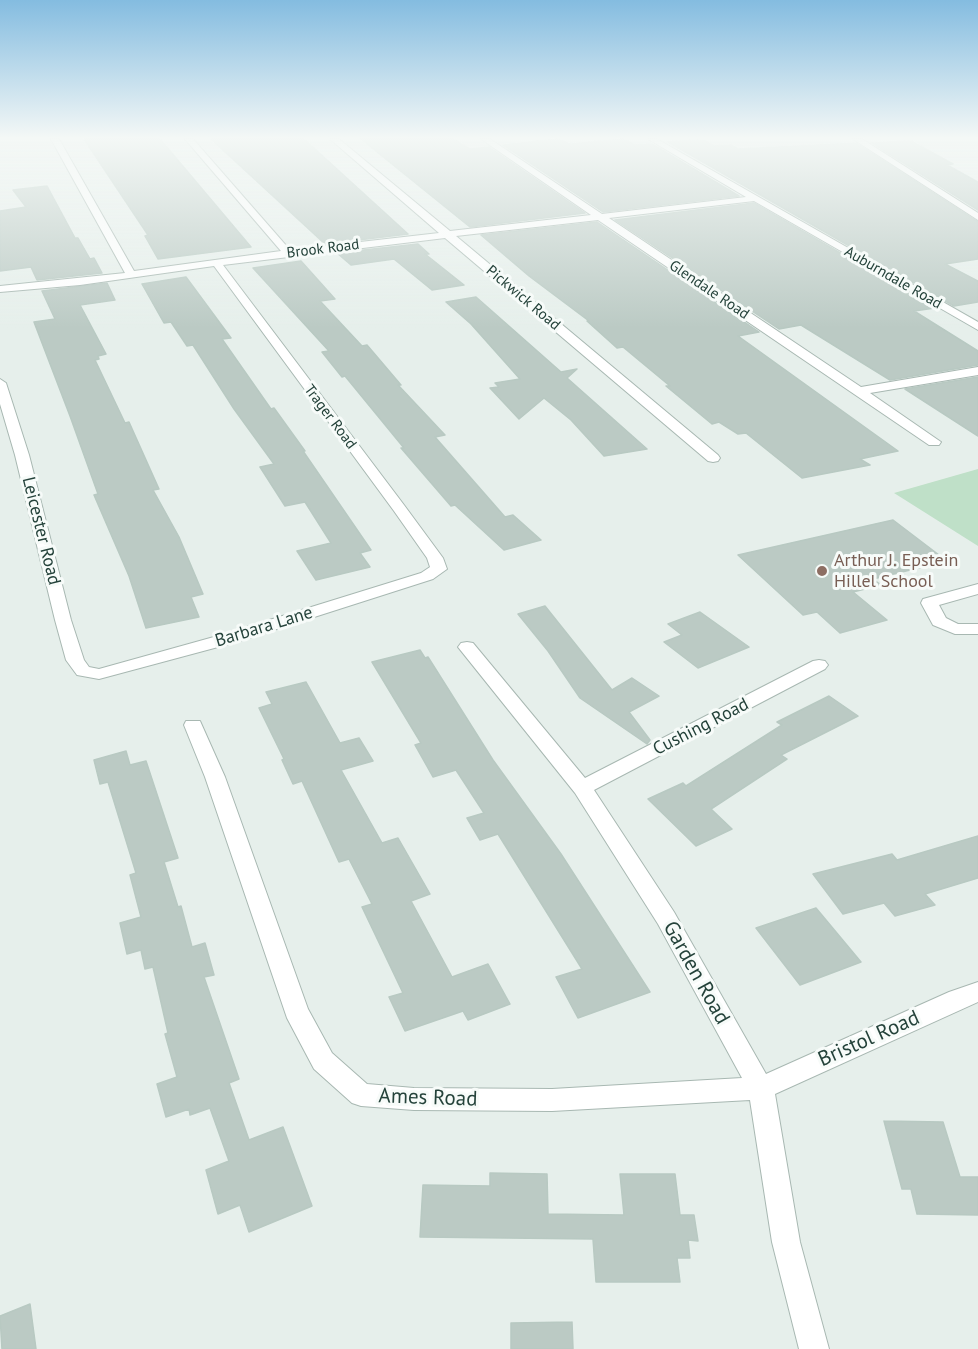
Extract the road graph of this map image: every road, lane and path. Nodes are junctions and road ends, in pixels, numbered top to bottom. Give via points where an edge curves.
1 (90, 202) edge
2 (244, 202) edge
3 (409, 202) edge
4 (579, 202) edge
5 (726, 202) edge
6 (758, 202) edge
7 (955, 202) edge
8 (600, 216) junction
9 (978, 217) edge
10 (447, 234) junction
11 (288, 253) junction
12 (217, 264) junction
13 (131, 275) junction
14 (0, 289) edge
15 (978, 327) edge
16 (978, 371) edge
17 (0, 383) edge
18 (859, 391) junction
19 (934, 442) dead end
20 (713, 458) dead end
21 (436, 571) joint
22 (978, 589) edge
23 (978, 629) edge
24 (467, 647) dead end
25 (819, 665) dead end
26 (89, 672) joint
27 (193, 725) dead end
28 (582, 788) junction
29 (978, 992) edge
30 (761, 1088) junction
31 (814, 1349) edge

1 - 13 street
2 - 11 street
3 - 10 street, Pickwick Road
4 - 8 street, Glendale Road
5 - 8 street, Brook Road
6 - 15 street, Auburndale Road
7 - 9 street
8 - 10 street, Brook Road
8 - 18 street, Glendale Road
10 - 11 street, Brook Road
10 - 20 street, Pickwick Road
11 - 12 street, Brook Road
12 - 13 street, Brook Road
12 - 21 street, Trager Road via 435,558 439,569
13 - 14 street, Brook Road
16 - 18 street
17 - 26 street, Leicester Road via 75,660 83,671
18 - 19 street, Glendale Road
21 - 26 street, Barbara Lane via 226,639 99,675
22 - 23 street via 929,603 939,621 955,628
24 - 28 street, Garden Road
25 - 28 street, Cushing Road
27 - 30 street, Ames Road via 296,1011 323,1061 361,1095 414,1100 552,1100
28 - 30 street, Garden Road via 666,918
29 - 30 street, Bristol Road
30 - 31 street, Garden Road via 786,1242

